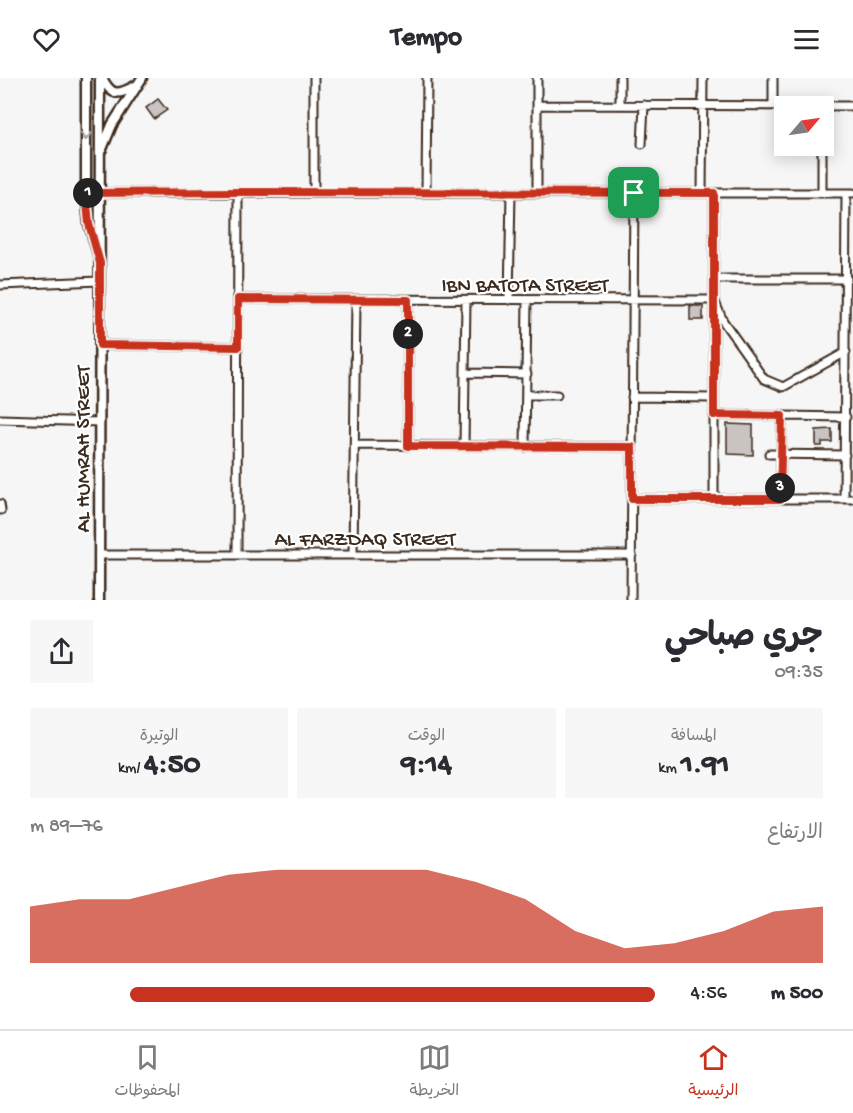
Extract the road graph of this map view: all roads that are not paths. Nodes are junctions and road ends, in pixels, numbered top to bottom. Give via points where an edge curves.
1 (79, 78) edge
2 (86, 78) edge
3 (101, 78) edge
4 (314, 78) edge
5 (427, 78) edge
6 (537, 78) edge
7 (620, 78) edge
8 (704, 78) edge
9 (773, 78) edge
10 (140, 81) edge
11 (87, 95) junction
12 (537, 105) junction
13 (620, 105) junction
14 (644, 105) junction
15 (704, 105) junction
16 (773, 105) joint
17 (834, 106) edge
18 (853, 106) edge
19 (642, 144) dead end
20 (822, 156) edge
21 (99, 158) junction
22 (100, 192) junction
23 (238, 192) junction
24 (850, 192) edge
25 (86, 193) junction
26 (314, 193) junction
27 (426, 193) junction
28 (511, 193) junction
29 (537, 193) junction
30 (634, 193) junction
31 (702, 193) junction
32 (714, 193) junction
33 (822, 193) junction
34 (100, 263) junction
35 (714, 279) junction
36 (847, 279) junction
37 (100, 280) junction
38 (0, 285) edge
39 (238, 299) junction
40 (850, 299) edge
41 (356, 300) junction
42 (408, 300) junction
43 (466, 300) junction
44 (509, 300) junction
45 (714, 300) junction
46 (527, 301) junction
47 (632, 301) junction
48 (100, 345) junction
49 (238, 347) junction
50 (846, 352) junction
51 (465, 373) junction
52 (527, 374) junction
53 (526, 395) junction
54 (557, 395) dead end
55 (632, 397) junction
56 (714, 398) junction
57 (714, 415) junction
58 (782, 416) junction
59 (846, 417) junction
60 (0, 419) edge
61 (100, 422) junction
62 (355, 446) junction
63 (408, 446) junction
64 (464, 446) junction
65 (525, 447) junction
66 (632, 447) junction
67 (769, 454) dead end
68 (781, 454) junction
69 (845, 454) junction
70 (632, 499) junction
71 (714, 499) junction
72 (780, 499) junction
73 (844, 499) junction
74 (853, 499) edge
75 (99, 555) junction
76 (237, 555) junction
77 (352, 555) junction
78 (632, 555) junction
79 (99, 600) edge
80 (631, 600) edge

1 - 11 street
2 - 11 street, AL HUMRAH STREET
3 - 10 street via 116,93
3 - 21 street, AL HUMRAH STREET
4 - 26 street
5 - 27 street
6 - 12 street
7 - 13 street
8 - 15 street
9 - 16 street
10 - 21 street via 112,124
11 -> 25 street, AL HUMRAH STREET
12 - 13 street
12 - 29 street
13 - 14 street
14 - 15 street
14 - 19 street
15 - 16 street
15 - 31 street
17 - 18 street
20 - 33 street
21 - 22 street, AL HUMRAH STREET
22 - 23 street
22 - 25 street
22 - 34 street, AL HUMRAH STREET
23 - 26 street
23 - 39 street
24 - 33 street
24 - 36 street
25 - 34 street, AL HUMRAH STREET via 89,224
26 - 27 street
27 - 28 street
28 - 29 street
28 - 44 street
29 - 30 street
30 - 31 street
30 - 47 street
31 - 32 street
32 - 33 street
32 - 35 street
34 - 37 street, AL HUMRAH STREET
35 - 36 street
35 - 45 street
36 - 40 street
37 - 38 street
37 - 48 street, AL HUMRAH STREET
39 - 41 street, IBN BATOTA STREET
39 - 49 street
40 - 50 street
41 - 42 street, IBN BATOTA STREET
41 - 62 street
42 - 43 street, IBN BATOTA STREET
42 - 63 street
43 - 44 street, IBN BATOTA STREET
43 - 51 street
44 - 46 street, IBN BATOTA STREET
45 - 47 street, IBN BATOTA STREET
45 - 50 street via 723,321 764,379 783,387
45 - 56 street
46 - 47 street, IBN BATOTA STREET
46 - 52 street
47 - 55 street
48 - 49 street
48 - 61 street, AL HUMRAH STREET
49 - 76 street
50 - 59 street
51 - 52 street
51 - 64 street
52 - 53 street
53 - 54 street
53 - 65 street
55 - 56 street
55 - 66 street
56 - 57 street
57 - 58 street
57 - 71 street
58 - 59 street
58 - 68 street
59 - 69 street
60 - 61 street
61 - 75 street, AL HUMRAH STREET
62 - 63 street
62 - 77 street
63 - 64 street
64 - 65 street
65 - 66 street
66 - 70 street
67 - 68 street
68 - 69 street
68 - 72 street
69 - 73 street
70 - 71 street
70 - 78 street
71 - 72 street
72 - 73 street
73 - 74 street
75 - 76 street, AL FARZDAQ STREET
75 - 79 street, AL HUMRAH STREET
76 - 77 street, AL FARZDAQ STREET
77 - 78 street, AL FARZDAQ STREET
78 - 80 street

